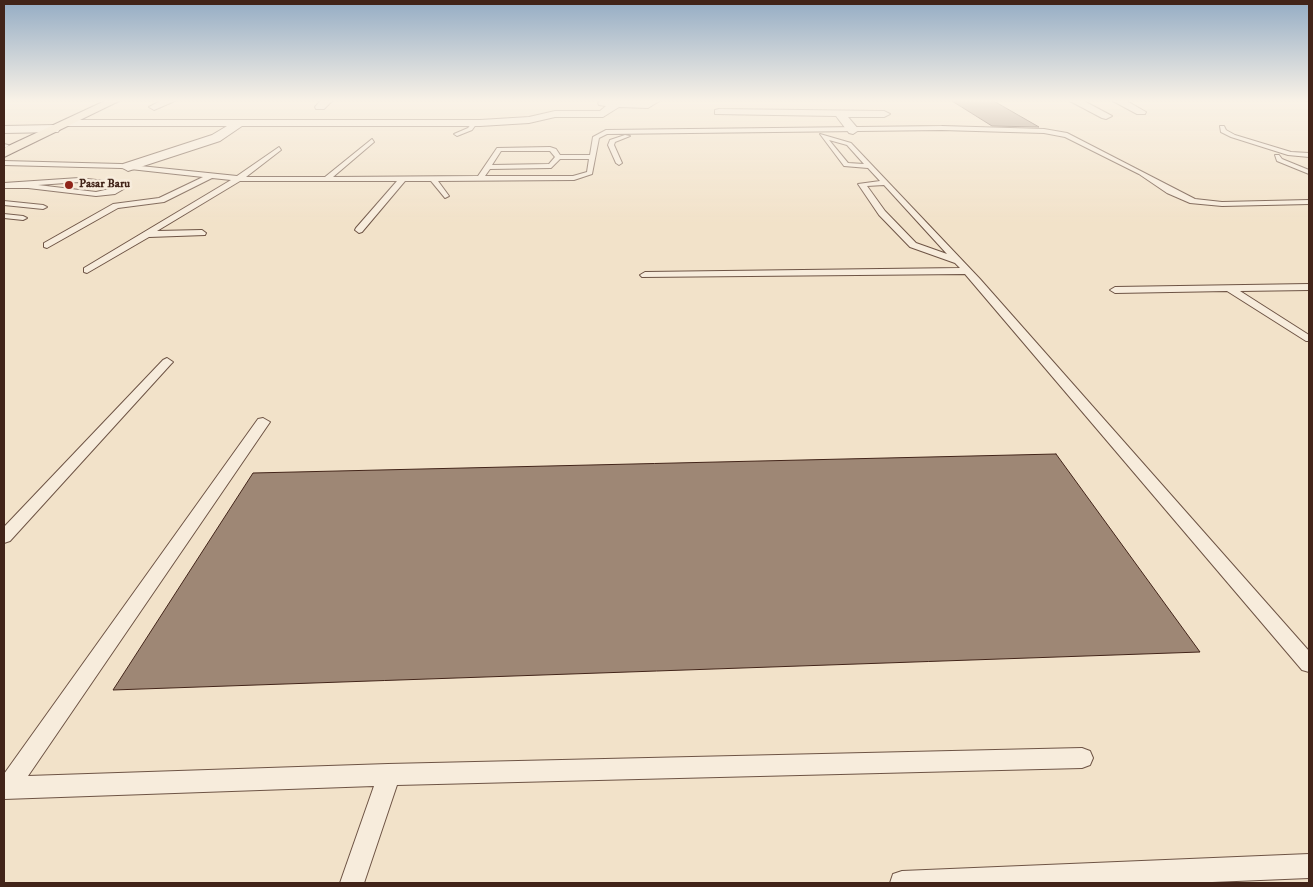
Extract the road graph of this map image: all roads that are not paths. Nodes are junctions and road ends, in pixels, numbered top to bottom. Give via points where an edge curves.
1 (19, 141) edge
2 (205, 141) edge
3 (370, 141) edge
4 (595, 141) edge
5 (612, 141) edge
6 (827, 141) edge
7 (841, 141) edge
8 (1084, 141) edge
9 (1250, 141) edge
10 (4, 148) edge
11 (279, 149) dead end
12 (1290, 154) junction
13 (1309, 155) edge
14 (558, 157) junction
15 (592, 157) junction
16 (4, 163) edge
17 (619, 163) dead end
18 (846, 165) junction
19 (869, 166) junction
20 (128, 167) junction
21 (488, 167) junction
22 (314, 170) dead end
23 (851, 171) dead end
24 (1309, 172) edge
25 (209, 177) junction
26 (480, 179) junction
27 (236, 180) junction
28 (301, 180) junction
29 (326, 180) junction
30 (402, 180) junction
31 (434, 180) junction
32 (886, 183) junction
33 (30, 185) junction
34 (4, 186) edge
35 (445, 196) dead end
36 (1309, 202) edge
37 (4, 203) edge
38 (43, 207) dead end
39 (892, 212) dead end
40 (882, 213) junction
41 (4, 216) edge
42 (23, 218) dead end
43 (359, 230) dead end
44 (202, 233) dead end
45 (146, 234) junction
46 (47, 245) dead end
47 (958, 262) junction
48 (87, 270) dead end
49 (966, 271) junction
50 (645, 275) dead end
51 (1309, 287) edge
52 (1229, 288) junction
53 (1115, 290) dead end
54 (1306, 338) dead end
55 (167, 362) dead end
56 (263, 422) dead end
57 (4, 537) edge
58 (1309, 664) edge
59 (1082, 758) dead end
60 (388, 775) junction
61 (5, 788) edge
62 (1309, 866) edge
63 (352, 883) edge
64 (902, 883) edge

1 - 10 main road
2 - 20 street
3 - 29 lane
4 - 15 lane
5 - 17 lane
6 - 18 lane
7 - 19 lane via 849,144
8 - 36 lane via 1193,201 1222,204
9 - 12 lane
11 - 27 lane
12 - 13 lane
12 - 24 lane via 1276,158
14 - 15 lane
14 - 21 lane via 551,166
14 - 21 lane via 550,149 498,149
15 - 26 lane via 590,173 585,176
16 - 20 lane
18 - 19 lane
18 - 23 lane
19 - 32 lane
20 - 25 lane
21 - 26 lane
22 - 28 lane
25 - 27 lane
25 - 46 lane via 161,200 116,206
26 - 31 lane
27 - 28 lane
27 - 45 lane
28 - 29 lane
29 - 30 lane
30 - 31 lane
30 - 43 lane
31 - 35 lane
32 - 40 lane via 859,180
32 - 47 lane via 906,212
33 - 33 lane via 79,180 124,187 96,194
33 - 34 lane
37 - 38 lane
39 - 40 lane
40 - 47 lane via 913,245
41 - 42 lane
44 - 45 lane
45 - 48 lane
47 - 49 lane
49 - 50 lane
49 - 58 lane
51 - 52 lane
52 - 53 lane
52 - 54 lane
55 - 57 lane
56 - 61 lane
59 - 60 lane
60 - 61 lane
60 - 63 lane
62 - 64 lane

